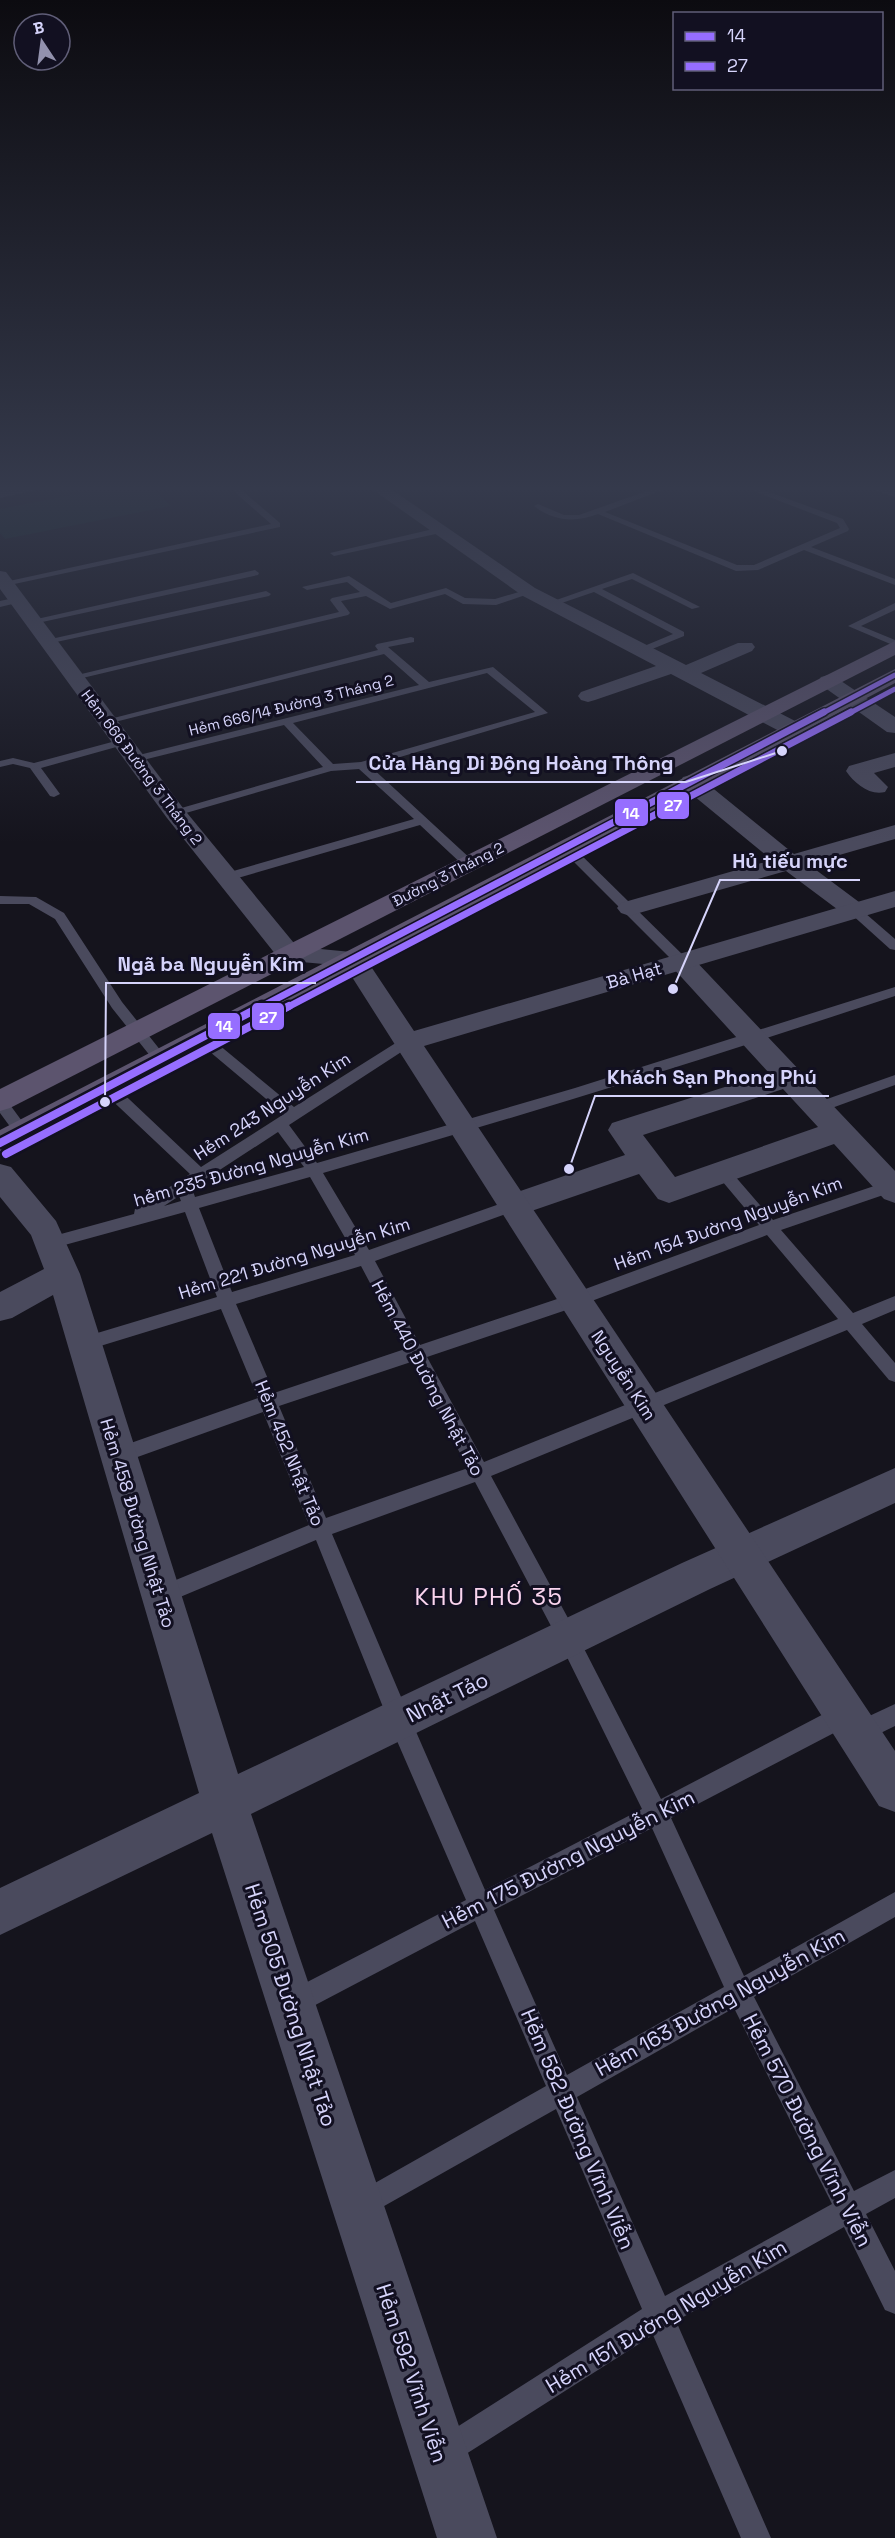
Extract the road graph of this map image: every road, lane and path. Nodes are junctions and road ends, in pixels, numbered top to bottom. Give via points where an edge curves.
1 (19, 605) edge
2 (105, 605) edge
3 (213, 605) edge
4 (339, 605) edge
5 (553, 605) edge
6 (626, 605) edge
7 (692, 605) edge
8 (895, 606) edge
9 (695, 607) dead end
10 (33, 621) junction
11 (411, 640) dead end
12 (47, 641) junction
13 (895, 643) edge
14 (745, 647) dead end
15 (895, 647) edge
16 (385, 651) junction
17 (640, 651) junction
18 (679, 670) junction
19 (895, 675) edge
20 (74, 677) junction
21 (828, 681) junction
22 (427, 686) junction
23 (588, 696) dead end
24 (853, 698) junction
25 (764, 714) junction
26 (107, 721) junction
27 (286, 721) junction
28 (895, 726) edge
29 (793, 729) junction
30 (129, 751) junction
31 (895, 760) edge
32 (0, 764) edge
33 (362, 765) junction
34 (34, 766) junction
35 (330, 768) junction
36 (691, 782) junction
37 (877, 787) dead end
38 (54, 794) dead end
39 (175, 813) junction
40 (420, 821) junction
41 (895, 832) edge
42 (567, 848) junction
43 (788, 861) junction
44 (469, 864) junction
45 (226, 877) junction
46 (895, 898) edge
47 (0, 900) edge
48 (630, 908) junction
49 (854, 910) junction
50 (895, 946) edge
51 (289, 954) junction
52 (353, 959) junction
53 (682, 962) junction
54 (895, 991) edge
55 (138, 1031) junction
56 (202, 1038) junction
57 (754, 1039) junction
58 (407, 1042) junction
59 (160, 1059) junction
60 (789, 1077) junction
61 (895, 1080) edge
62 (107, 1087) junction
63 (0, 1102) edge
64 (818, 1108) junction
65 (287, 1119) junction
66 (462, 1127) junction
67 (840, 1131) junction
68 (11, 1138) edge
69 (645, 1160) junction
70 (314, 1170) junction
71 (722, 1171) junction
72 (0, 1175) edge
73 (200, 1175) junction
74 (183, 1186) junction
75 (894, 1187) edge
76 (189, 1205) junction
77 (514, 1206) junction
78 (127, 1222) junction
79 (771, 1227) junction
80 (56, 1258) junction
81 (365, 1258) junction
82 (226, 1299) junction
83 (575, 1300) junction
84 (895, 1303) edge
85 (0, 1308) edge
86 (848, 1321) junction
87 (84, 1344) junction
88 (416, 1353) junction
89 (895, 1375) edge
90 (269, 1402) junction
91 (645, 1407) junction
92 (118, 1456) junction
93 (478, 1473) junction
94 (895, 1485) edge
95 (321, 1529) junction
96 (742, 1555) junction
97 (161, 1596) junction
98 (568, 1638) junction
99 (895, 1715) edge
100 (399, 1719) junction
101 (852, 1724) junction
102 (895, 1790) edge
103 (225, 1804) junction
104 (657, 1814) junction
105 (480, 1904) junction
106 (895, 1904) edge
107 (0, 1912) edge
108 (739, 1992) junction
109 (291, 2004) junction
110 (561, 2090) junction
111 (895, 2183) edge
112 (358, 2207) junction
113 (848, 2210) junction
114 (895, 2300) edge
115 (659, 2315) junction
116 (440, 2454) junction
117 (467, 2538) edge
118 (756, 2538) edge

1 - 10 street, Hẻm 666 Đường 3 Tháng 2
2 - 10 lane
3 - 12 lane
4 - 20 lane via 345,613
5 - 17 street
6 - 17 lane via 681,634
7 - 9 lane
8 - 13 lane via 853,626
10 - 12 street, Hẻm 666 Đường 3 Tháng 2
11 - 16 lane via 380,646
12 - 20 street, Hẻm 666 Đường 3 Tháng 2
14 - 18 street
15 - 21 main road, Đường 3 Tháng 2
16 - 22 lane
16 - 26 lane
17 - 18 street
18 - 23 street
18 - 25 street
19 - 24 main road, Đường 3 Tháng 2
20 - 26 street, Hẻm 666 Đường 3 Tháng 2
21 - 24 street
21 - 25 main road, Đường 3 Tháng 2
22 - 27 lane, Hẻm 666/14 Đường 3 Tháng 2
22 - 33 lane, Hẻm 666/14 Đường 3 Tháng 2 via 489,669 543,713
24 - 28 street
24 - 29 main road, Đường 3 Tháng 2
25 - 29 street
25 - 44 main road, Đường 3 Tháng 2
26 - 30 street, Hẻm 666 Đường 3 Tháng 2
27 - 30 lane, Hẻm 666/14 Đường 3 Tháng 2
27 - 35 lane
29 - 36 main road, Đường 3 Tháng 2
30 - 34 lane, Hẻm 666/14 Đường 3 Tháng 2
30 - 39 street, Hẻm 666 Đường 3 Tháng 2
31 - 37 street via 857,771
32 - 34 lane via 13,761
33 - 35 lane
33 - 40 lane
34 - 38 lane
35 - 39 lane
36 - 42 main road, Đường 3 Tháng 2
36 - 43 street
39 - 45 street, Hẻm 666 Đường 3 Tháng 2
40 - 44 lane
40 - 45 lane
41 - 43 street
42 - 48 lane
42 - 52 main road, Đường 3 Tháng 2
43 - 48 street
43 - 49 street
44 - 51 main road, Đường 3 Tháng 2
45 - 51 street, Hẻm 666 Đường 3 Tháng 2
46 - 49 street, Bà Hạt
47 - 55 lane via 32,900 60,916
48 - 53 lane
49 - 50 lane
49 - 53 street, Bà Hạt
51 - 52 street
51 - 55 main road, Đường 3 Tháng 2
52 - 56 main road, Đường 3 Tháng 2
52 - 58 street, Nguyễn Kim
53 - 57 street
53 - 58 street, Bà Hạt
54 - 57 lane, hẻm 235 Đường Nguyễn Kim
55 - 59 lane
55 - 63 main road, Đường 3 Tháng 2
56 - 59 main road, Đường 3 Tháng 2
56 - 65 lane, Hẻm 440 Đường Nhật Tảo
57 - 60 street
57 - 66 lane, hẻm 235 Đường Nguyễn Kim
58 - 65 lane, Hẻm 243 Nguyễn Kim
58 - 66 street, Nguyễn Kim
59 - 62 main road, Đường 3 Tháng 2
60 - 64 street
60 - 69 street via 623,1130
61 - 64 lane
62 - 68 main road, Đường 3 Tháng 2
62 - 73 lane
63 - 68 lane
64 - 67 street
65 - 70 lane, Hẻm 440 Đường Nhật Tảo
65 - 73 lane, Hẻm 243 Nguyễn Kim
66 - 70 lane, hẻm 235 Đường Nguyễn Kim
66 - 77 street, Nguyễn Kim
67 - 71 street
67 - 75 street
69 - 71 street via 669,1191
69 - 77 street
70 - 76 lane, hẻm 235 Đường Nguyễn Kim
70 - 81 lane, Hẻm 440 Đường Nhật Tảo
71 - 79 lane
72 - 80 street, Hẻm 458 Đường Nhật Tảo via 45,1230
73 - 74 lane, Hẻm 243 Nguyễn Kim
74 - 76 lane, Hẻm 452 Nhật Tảo
74 - 78 lane, Hẻm 243 Nguyễn Kim
75 - 79 lane, Hẻm 154 Đường Nguyễn Kim
76 - 78 lane, hẻm 235 Đường Nguyễn Kim
76 - 82 lane, Hẻm 452 Nhật Tảo
77 - 81 lane, Hẻm 221 Đường Nguyễn Kim
77 - 83 street, Nguyễn Kim
78 - 80 lane, hẻm 235 Đường Nguyễn Kim
79 - 83 lane, Hẻm 154 Đường Nguyễn Kim
79 - 86 lane
80 - 85 street
80 - 87 street, Hẻm 458 Đường Nhật Tảo
81 - 82 lane, Hẻm 221 Đường Nguyễn Kim
81 - 88 lane, Hẻm 440 Đường Nhật Tảo
82 - 87 lane, Hẻm 221 Đường Nguyễn Kim
82 - 90 lane, Hẻm 452 Nhật Tảo
83 - 88 lane, Hẻm 154 Đường Nguyễn Kim
83 - 91 street, Nguyễn Kim
84 - 86 lane
86 - 89 lane
86 - 91 lane
87 - 92 street, Hẻm 458 Đường Nhật Tảo
88 - 90 lane, Hẻm 154 Đường Nguyễn Kim
88 - 93 lane, Hẻm 440 Đường Nhật Tảo
90 - 92 lane, Hẻm 154 Đường Nguyễn Kim
90 - 95 lane, Hẻm 452 Nhật Tảo
91 - 93 lane
91 - 96 street, Nguyễn Kim
92 - 97 street, Hẻm 458 Đường Nhật Tảo
93 - 95 lane
93 - 98 lane, Hẻm 440 Đường Nhật Tảo
94 - 96 street, Nhật Tảo
95 - 97 lane
95 - 100 lane, Hẻm 452 Nhật Tảo
96 - 98 street, Nhật Tảo
96 - 101 street, Nguyễn Kim
97 - 103 street, Hẻm 458 Đường Nhật Tảo
98 - 100 street, Nhật Tảo
98 - 104 lane, Hẻm 440 Đường Nhật Tảo
99 - 101 lane, Hẻm 175 Đường Nguyễn Kim
100 - 103 street, Nhật Tảo
100 - 105 lane, Hẻm 582 Đường Vĩnh Viễn
101 - 102 street, Nguyễn Kim
101 - 104 lane, Hẻm 175 Đường Nguyễn Kim
103 - 107 street, Nhật Tảo
103 - 109 street, Hẻm 505 Đường Nhật Tảo
104 - 105 lane, Hẻm 175 Đường Nguyễn Kim
104 - 108 lane, Hẻm 570 Đường Vĩnh Viễn
105 - 109 lane, Hẻm 175 Đường Nguyễn Kim
105 - 110 lane, Hẻm 582 Đường Vĩnh Viễn
106 - 108 lane, Hẻm 163 Đường Nguyễn Kim
108 - 110 lane, Hẻm 163 Đường Nguyễn Kim
108 - 113 lane, Hẻm 570 Đường Vĩnh Viễn
109 - 112 street, Hẻm 505 Đường Nhật Tảo
110 - 112 lane, Hẻm 163 Đường Nguyễn Kim
110 - 115 lane, Hẻm 582 Đường Vĩnh Viễn
111 - 113 lane, Hẻm 151 Đường Nguyễn Kim
112 - 116 street, Hẻm 592 Vĩnh Viễn
113 - 114 lane, Hẻm 570 Đường Vĩnh Viễn
113 - 115 lane, Hẻm 151 Đường Nguyễn Kim
115 - 116 lane, Hẻm 151 Đường Nguyễn Kim
115 - 118 lane, Hẻm 582 Đường Vĩnh Viễn
116 - 117 street, Hẻm 592 Vĩnh Viễn

